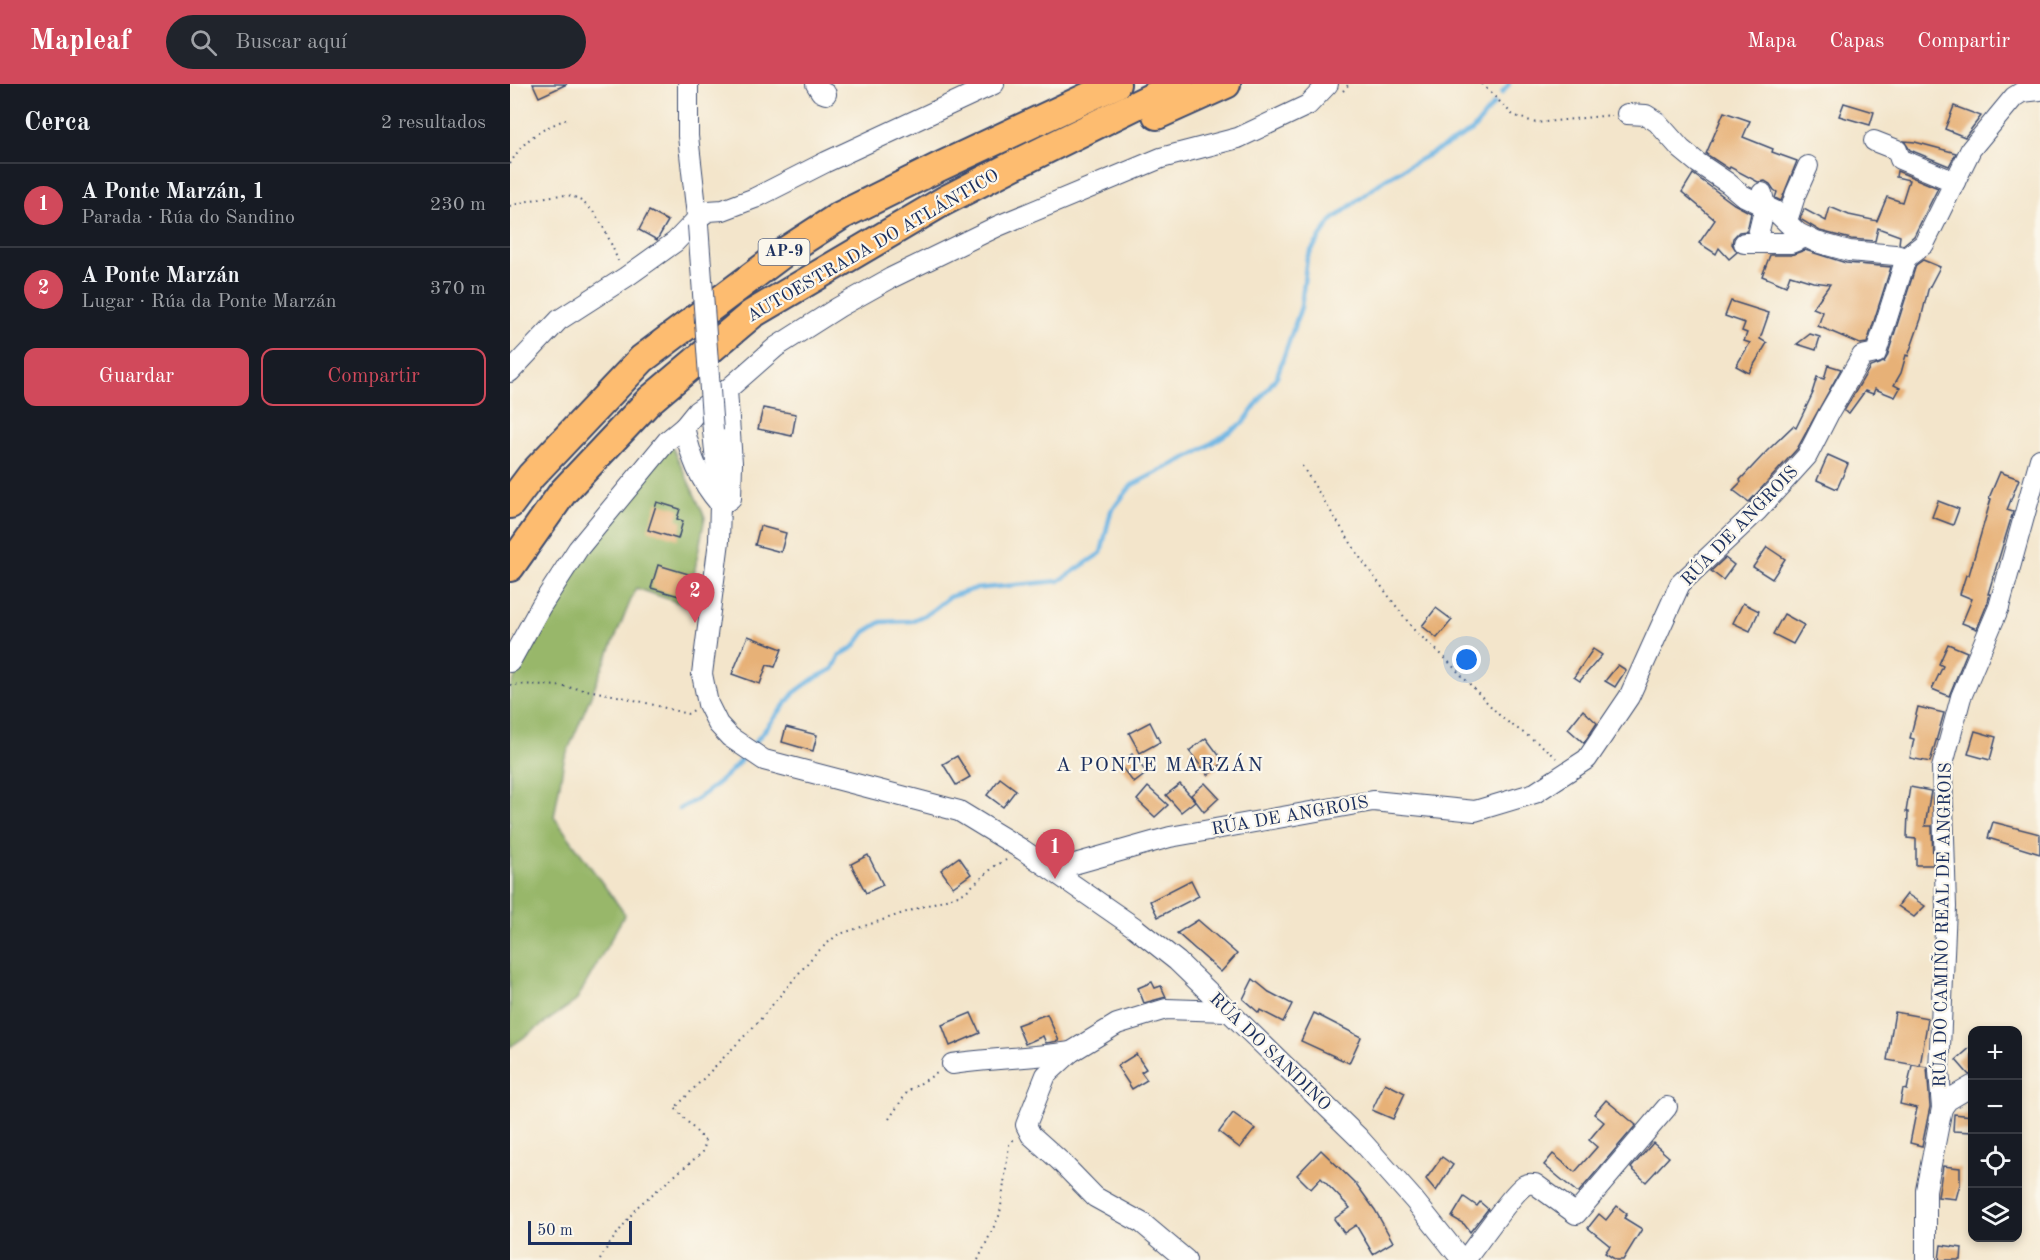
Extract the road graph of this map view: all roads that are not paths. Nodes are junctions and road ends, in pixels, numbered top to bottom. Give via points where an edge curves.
1 (688, 84) edge
2 (994, 84) edge
3 (1116, 84) edge
4 (1179, 84) edge
5 (1226, 84) edge
6 (1328, 84) edge
7 (2040, 90) edge
8 (1627, 114) road end
9 (1874, 141) dead end
10 (1808, 166) dead end
11 (1955, 182) junction
12 (944, 201) junction
13 (1765, 206) junction
14 (1787, 221) junction
15 (698, 222) junction
16 (1806, 237) junction
17 (1906, 258) junction
18 (510, 372) edge
19 (727, 390) junction
20 (684, 427) junction
21 (2040, 459) edge
22 (510, 504) edge
23 (720, 504) junction
24 (510, 567) edge
25 (510, 662) edge
26 (1053, 870) junction
27 (1226, 1011) junction
28 (1071, 1052) junction
29 (952, 1064) road end
30 (1968, 1088) edge
31 (1667, 1107) dead end
32 (1942, 1108) junction
33 (1186, 1260) edge
34 (1463, 1260) edge
35 (1926, 1260) edge

1 - 15 street via 688,136
2 - 15 street via 755,198 723,210 708,211
3 - 22 highway, AUTOESTRADA DO ATLÁNTICO / AP-9 via 840,216 786,250 642,359 531,476
4 - 12 highway, AUTOESTRADA DO ATLÁNTICO / AP-9
5 - 12 highway via 1002,185
6 - 19 street via 1308,105 1238,138 1161,158 998,226 891,278 776,346
7 - 11 street, RÚA DE ANGROIS via 2022,92 2008,103 1971,149
8 - 13 street via 1646,115 1657,122 1698,164
9 - 11 street via 1897,150 1900,159
10 - 14 street
11 - 17 street, RÚA DE ANGROIS via 1924,243
12 - 24 highway, AUTOESTRADA DO ATLÁNTICO / AP-9 via 752,314 650,400 563,492
13 - 14 street
13 - 16 street via 1750,243 1791,243
14 - 16 street
15 - 18 street via 675,243 559,320
15 - 23 street, bridge
16 - 17 street via 1849,251
17 - 26 street, RÚA DE ANGROIS via 1876,353 1862,356 1807,456 1757,511 1680,584 1629,698 1587,759 1535,793 1475,811 1373,801 1170,837
19 - 20 street via 697,411
19 - 23 street via 732,498
20 - 23 street via 692,459
20 - 25 street via 667,441 578,549
21 - 32 street, RÚA DO CAMIÑO REAL DE ANGROIS via 1999,607 1961,697 1942,768 1946,907 1939,1071
23 - 26 street, RÚA DO SANDINO via 702,664 704,689 718,724 764,760 948,807 974,819
26 - 27 street, RÚA DO SANDINO via 1177,961
27 - 28 street via 1166,1009 1117,1023
27 - 34 street, RÚA DO SANDINO via 1358,1137
28 - 29 street
28 - 33 street via 1046,1075 1026,1125 1031,1135 1095,1197 1142,1223
30 - 32 street
31 - 34 street, RÚA DO SANDINO via 1576,1214 1535,1184 1523,1186
32 - 35 street, RÚA DO CAMIÑO REAL DE ANGROIS via 1926,1190

